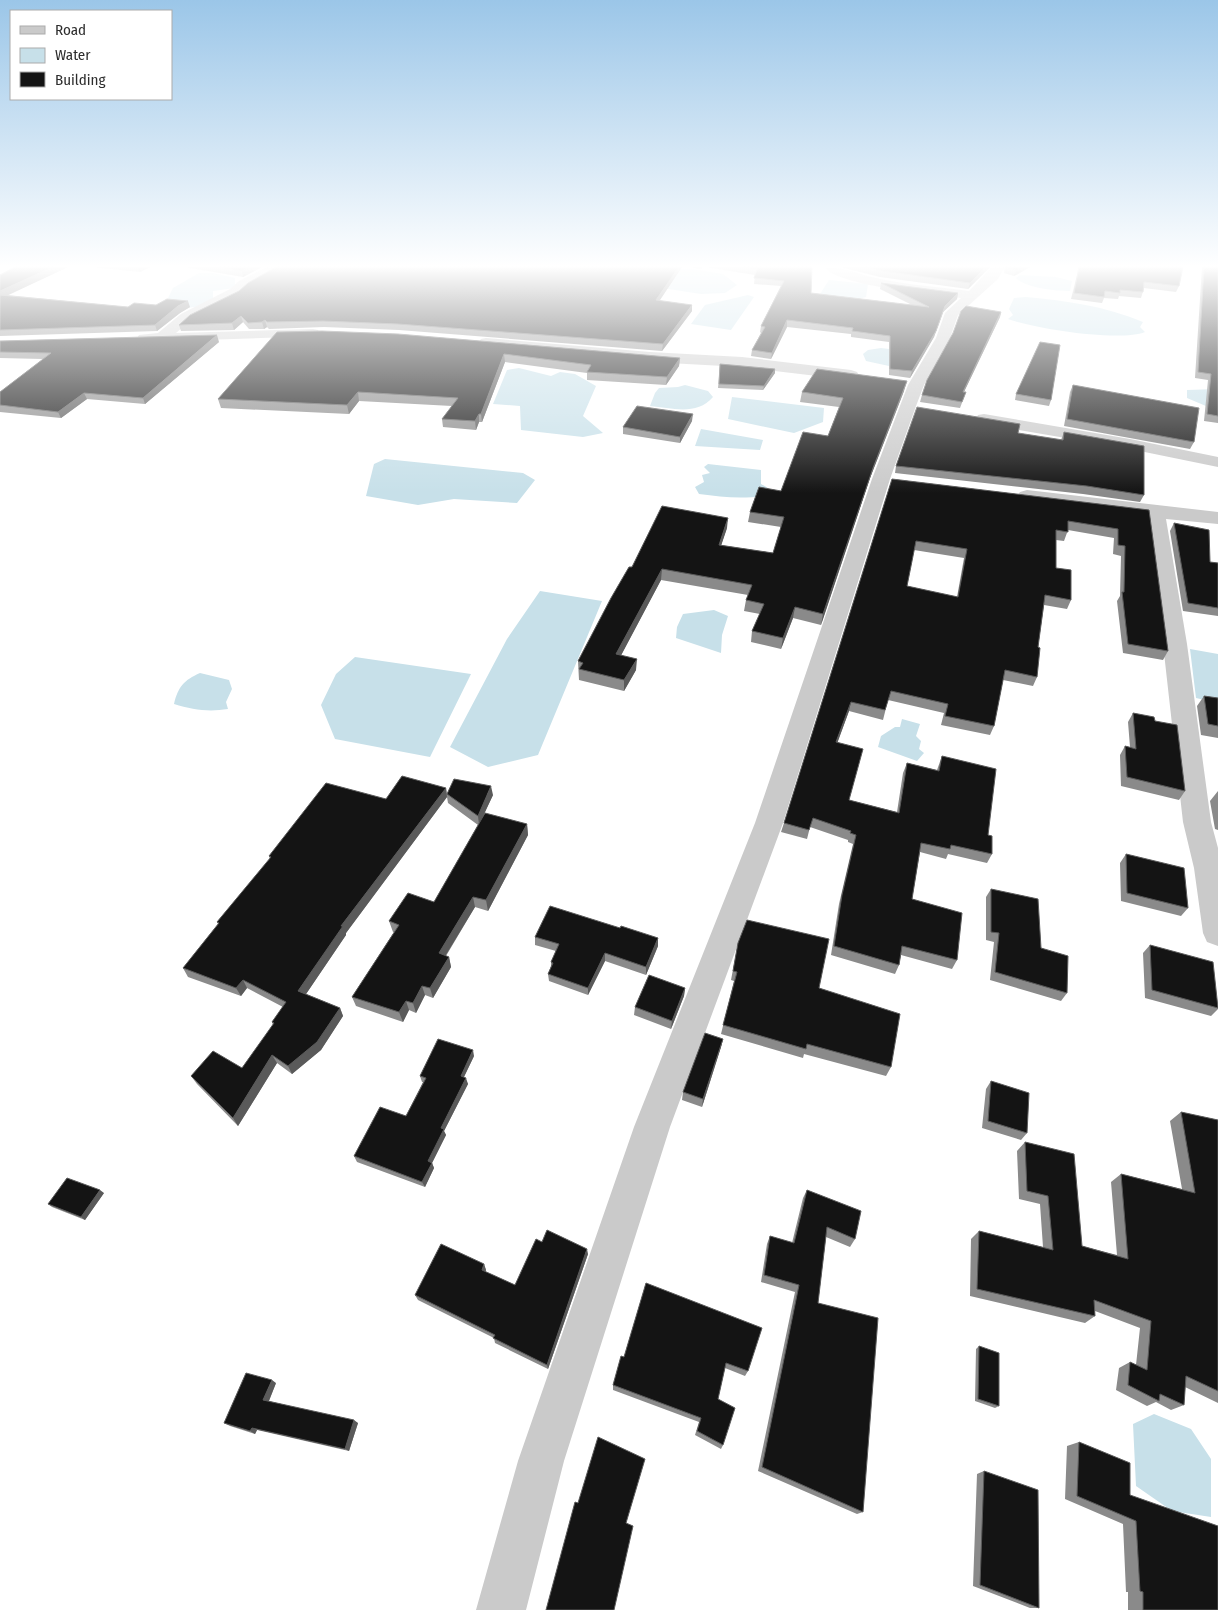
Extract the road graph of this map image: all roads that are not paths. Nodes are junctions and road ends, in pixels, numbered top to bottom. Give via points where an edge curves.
1 (478, 342) edge
2 (941, 342) edge
3 (863, 377) edge
4 (898, 382) edge
5 (916, 385) junction
6 (908, 406) junction
7 (927, 409) edge
8 (966, 416) edge
9 (1218, 462) edge
10 (1006, 494) edge
11 (1155, 512) junction
12 (1218, 518) edge
13 (1218, 934) edge
14 (501, 1610) edge

1 - 3 street via 742,362
2 - 5 street
4 - 5 street
5 - 6 street
6 - 7 street
6 - 14 street via 891,480 769,824 642,1155 541,1461
8 - 9 street
10 - 11 street
11 - 12 street
11 - 13 street via 1197,822 1209,868

